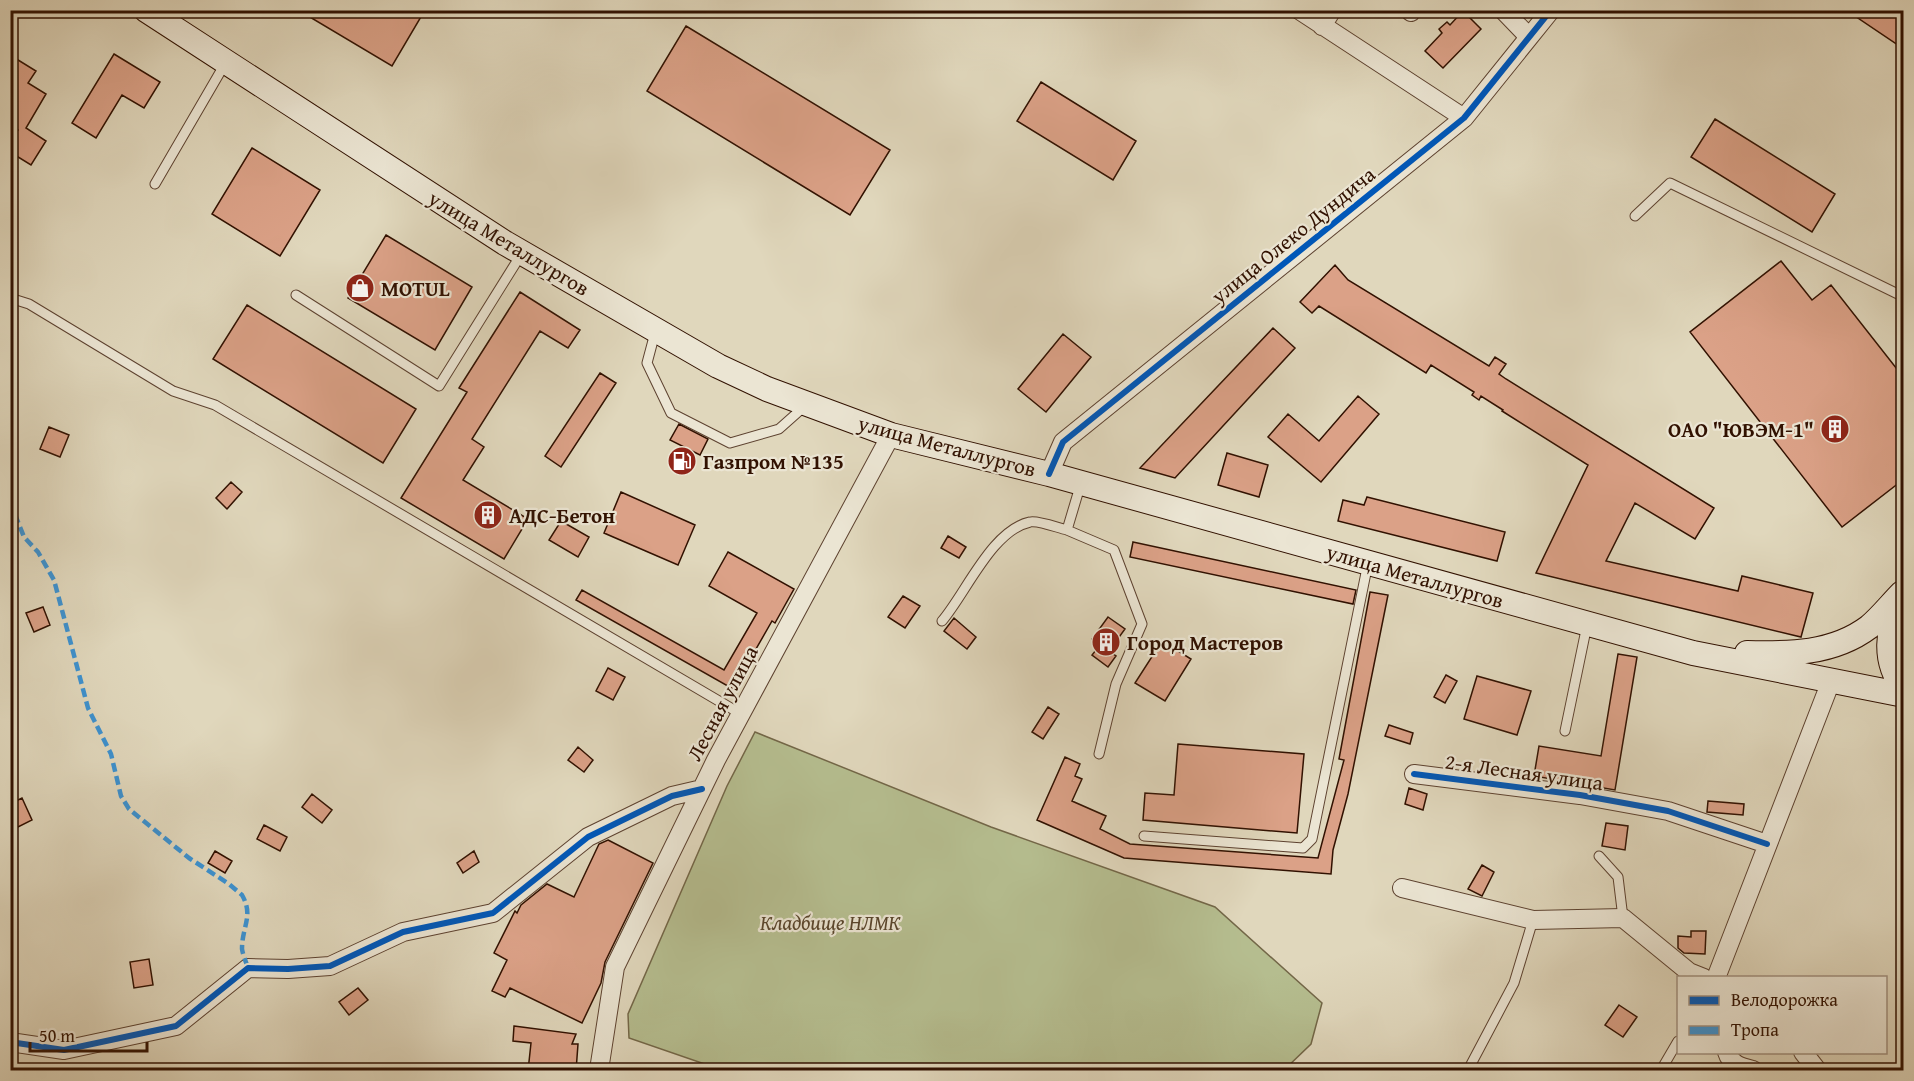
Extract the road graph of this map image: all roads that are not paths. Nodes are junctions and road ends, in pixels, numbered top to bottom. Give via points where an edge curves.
1 (146, 10) edge
2 (1299, 10) edge
3 (1503, 10) edge
4 (1551, 10) edge
5 (1327, 18) edge
6 (1529, 37) junction
7 (226, 62) junction
8 (1464, 118) junction
9 (155, 184) dead end
10 (1635, 216) dead end
11 (522, 253) junction
12 (296, 295) dead end
13 (10, 297) edge
14 (1904, 297) edge
15 (655, 330) junction
16 (807, 404) junction
17 (891, 435) junction
18 (1049, 474) junction
19 (1080, 483) junction
20 (1066, 530) junction
21 (1368, 563) junction
22 (1903, 592) edge
23 (942, 621) dead end
24 (1587, 624) junction
25 (1693, 653) junction
26 (1831, 681) junction
27 (1904, 688) edge
28 (1904, 695) edge
29 (741, 714) junction
30 (1565, 731) dead end
31 (1099, 754) dead end
32 (1414, 774) dead end
33 (702, 789) junction
34 (1144, 836) dead end
35 (1767, 844) junction
36 (1599, 856) dead end
37 (1402, 888) dead end
38 (1623, 918) junction
39 (1533, 920) junction
40 (1699, 976) edge
41 (1717, 976) edge
42 (10, 1042) edge
43 (1677, 1043) edge
44 (1728, 1054) edge
45 (1804, 1054) edge
46 (599, 1071) edge
47 (1468, 1071) edge
48 (1661, 1071) edge
49 (1753, 1071) edge
50 (1817, 1071) edge

1 - 7 main road, улица Металлургов
2 - 5 street
3 - 6 street
4 - 6 street, улица Олеко Дундича
5 - 8 street
6 - 8 street, улица Олеко Дундича
7 - 9 lane
7 - 11 main road, улица Металлургов
8 - 18 street, улица Олеко Дундича via 1063,442
10 - 14 lane via 1670,183
11 - 12 lane via 439,386
11 - 15 main road, улица Металлургов
13 - 29 lane via 29,304 173,391 215,405
15 - 16 main road, улица Металлургов via 718,366
15 - 16 lane via 647,363 671,414 730,444 779,429
16 - 17 main road, улица Металлургов
17 - 18 main road, улица Металлургов
17 - 29 street, Лесная улица
18 - 19 main road, улица Металлургов
19 - 20 lane
19 - 21 main road, улица Металлургов
20 - 23 lane via 1031,521 1004,535
20 - 31 lane via 1114,550 1142,624 1116,684
21 - 24 main road, улица Металлургов
21 - 34 lane via 1312,839 1303,848
22 - 25 main road via 1868,627 1833,647 1804,652
22 - 27 main road via 1891,621 1888,648 1894,673
24 - 25 main road, улица Металлургов
24 - 30 lane
25 - 26 main road, улица Металлургов
26 - 28 main road, улица Металлургов
26 - 35 street
29 - 33 street, Лесная улица
32 - 35 street, 2-я Лесная улица via 1580,795 1668,811
33 - 42 street via 672,796 588,837 493,913 403,932 330,966 248,968 176,1026 64,1050
33 - 46 street, Лесная улица via 615,967
35 - 41 street
36 - 38 lane via 1618,877
37 - 39 street
38 - 39 street
38 - 40 street
39 - 47 lane via 1514,983
43 - 48 lane
44 - 49 street via 1737,1065
45 - 50 street

